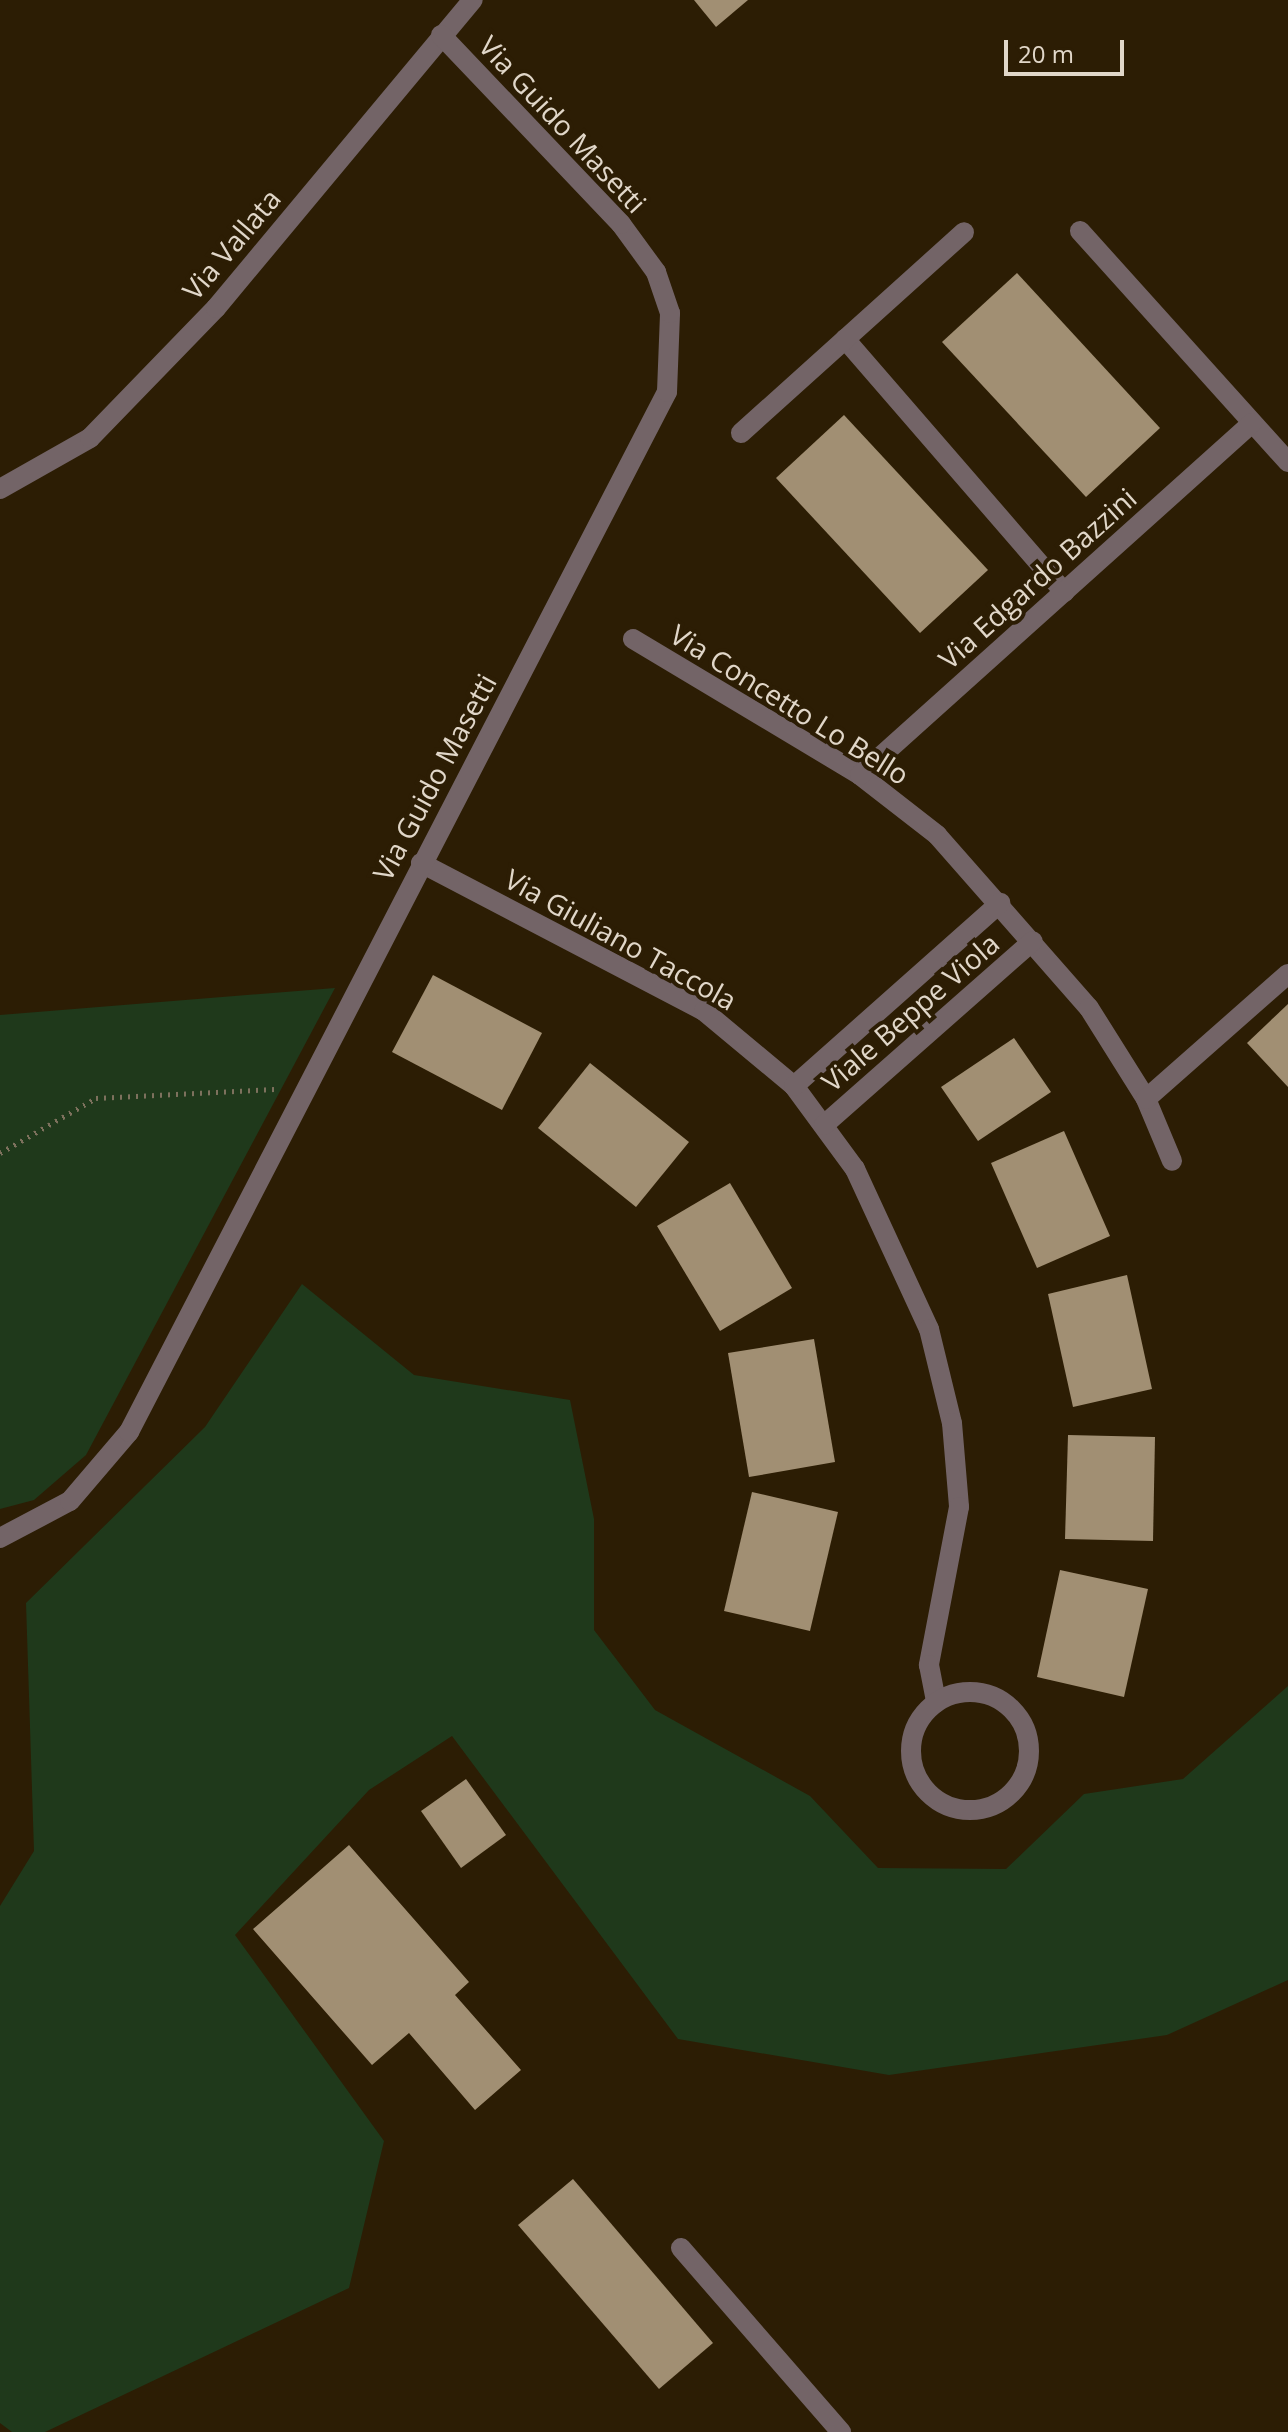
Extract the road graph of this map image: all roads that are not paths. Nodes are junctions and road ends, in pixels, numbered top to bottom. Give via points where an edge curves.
1 (473, 0) edge
2 (441, 35) junction
3 (1080, 231) dead end
4 (964, 232) dead end
5 (845, 339) junction
6 (1252, 423) junction
7 (741, 433) dead end
8 (1288, 462) edge
9 (0, 489) edge
10 (1064, 592) junction
11 (633, 639) dead end
12 (860, 775) junction
13 (421, 863) junction
14 (1000, 903) junction
15 (1033, 941) junction
16 (1288, 974) edge
17 (794, 1086) junction
18 (1146, 1099) junction
19 (824, 1125) junction
20 (1172, 1161) dead end
21 (0, 1538) edge
22 (936, 1702) junction
23 (681, 2248) dead end
24 (841, 2432) edge

1 - 2 street, Via Vallata
2 - 9 street, Via Vallata via 216,308 101,428
2 - 13 street, Via Guido Masetti via 629,236 656,272 670,313 673,353 667,392 638,451
3 - 6 street
4 - 5 street
5 - 7 street
5 - 10 street
6 - 8 street
6 - 10 street, Via Edgardo Bazzini
10 - 12 street, Via Edgardo Bazzini
11 - 12 street, Via Concetto Lo Bello
12 - 14 street, Via Concetto Lo Bello via 937,835
13 - 17 street, Via Giuliano Taccola via 704,1011
13 - 21 street, Via Guido Masetti via 112,1458 59,1510
14 - 15 street, Via Concetto Lo Bello
14 - 17 street, Viale Beppe Viola
15 - 18 street, Via Concetto Lo Bello via 1089,1008
15 - 19 street, Viale Beppe Viola
16 - 18 street
17 - 19 street, Via Giuliano Taccola
18 - 20 street, Via Concetto Lo Bello
19 - 22 street, Via Giuliano Taccola via 904,1265 952,1423 959,1507 929,1665
22 - 22 street via 922,1716 911,1752 924,1788 955,1808 974,1810 1010,1794 1029,1760 1022,1721 993,1696 963,1693
23 - 24 street

